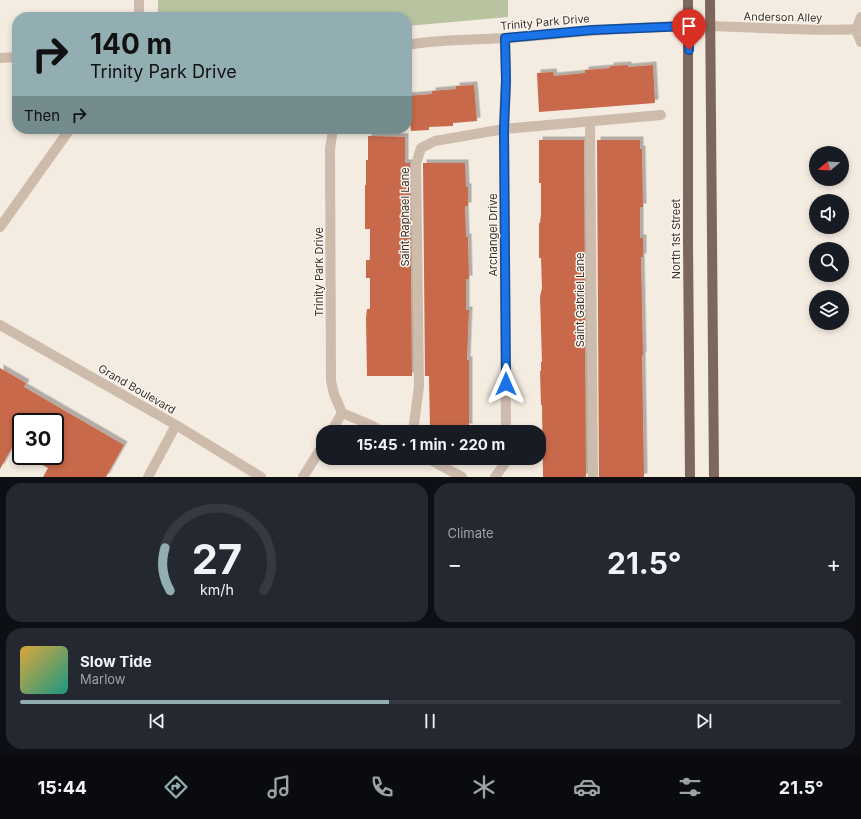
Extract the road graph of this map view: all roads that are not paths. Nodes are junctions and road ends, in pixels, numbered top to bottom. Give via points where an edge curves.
1 (139, 0) edge
2 (688, 0) edge
3 (710, 0) edge
4 (139, 12) edge
5 (861, 17) edge
6 (688, 26) junction
7 (710, 26) junction
8 (859, 29) edge
9 (505, 38) junction
10 (861, 42) edge
11 (412, 44) edge
12 (12, 57) edge
13 (0, 58) edge
14 (660, 115) dead end
15 (590, 122) junction
16 (504, 129) junction
17 (66, 134) edge
18 (333, 134) edge
19 (0, 228) edge
20 (0, 325) edge
21 (342, 413) junction
22 (176, 425) junction
23 (335, 425) edge
24 (371, 425) edge
25 (414, 425) edge
26 (506, 425) edge
27 (316, 456) edge
28 (439, 465) edge
29 (504, 465) edge
30 (148, 477) edge
31 (261, 477) edge
32 (303, 477) edge
33 (462, 477) edge
34 (495, 477) edge
35 (593, 477) edge
36 (690, 477) edge
37 (714, 477) edge

1 - 4 street
2 - 6 main road, North 1st Street
3 - 7 main road
5 - 8 street
6 - 7 street, Trinity Park Drive
6 - 9 street, Trinity Park Drive via 592,30
6 - 36 main road, North 1st Street
7 - 8 street, Anderson Alley
7 - 37 main road
8 - 10 street
9 - 11 street, Trinity Park Drive
9 - 16 street, Archangel Drive
12 - 13 street
14 - 15 street, Saint Raphael Lane
15 - 16 street, Saint Raphael Lane
15 - 35 street, Saint Gabriel Lane
16 - 25 street, Saint Raphael Lane via 435,141 421,148 416,164 419,386
16 - 26 street, Archangel Drive
17 - 19 street
18 - 21 street, Trinity Park Drive via 330,149 331,381
20 - 22 street, Grand Boulevard
21 - 23 street
21 - 24 street
22 - 30 street
22 - 31 street, Grand Boulevard
27 - 32 street
28 - 33 street
29 - 34 street

